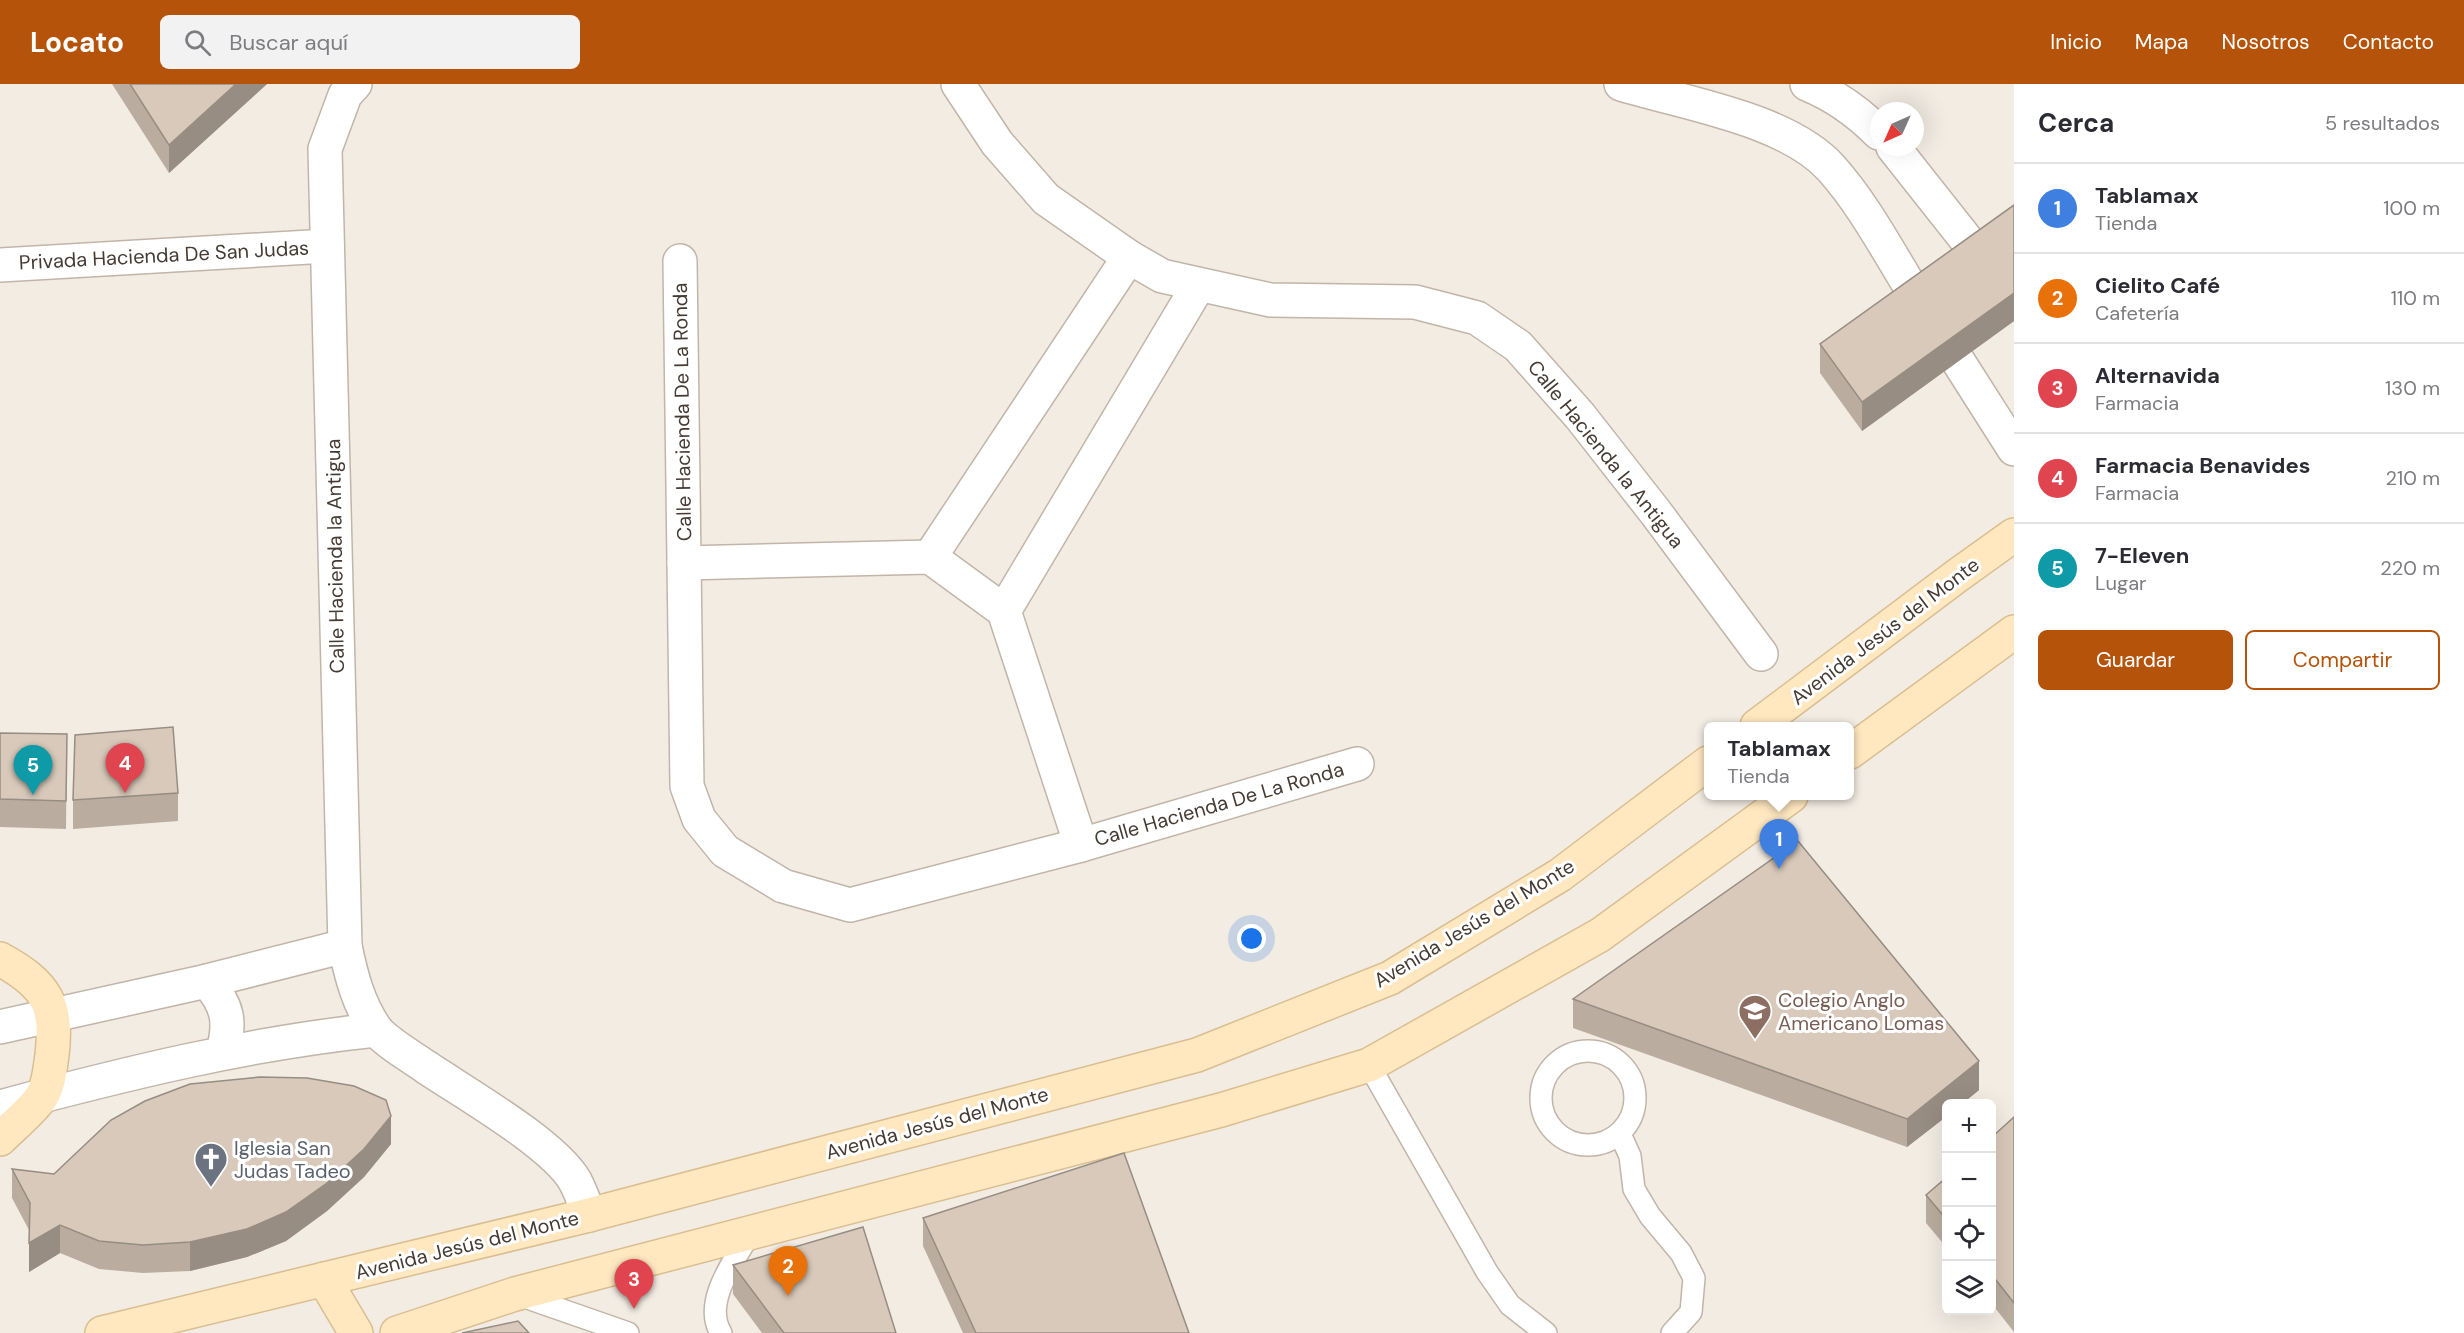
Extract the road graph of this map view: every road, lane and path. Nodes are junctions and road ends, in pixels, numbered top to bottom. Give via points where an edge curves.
1 (356, 84) edge
2 (958, 84) edge
3 (1621, 84) edge
4 (1808, 84) edge
5 (1870, 124) edge
6 (1900, 156) edge
7 (327, 246) junction
8 (1129, 257) junction
9 (1980, 257) edge
10 (680, 261) dead end
11 (0, 265) edge
12 (1197, 286) junction
13 (1919, 302) edge
14 (1958, 361) edge
15 (2014, 449) edge
16 (2014, 536) edge
17 (930, 557) junction
18 (684, 563) junction
19 (1004, 611) junction
20 (2014, 632) edge
21 (1761, 654) dead end
22 (1762, 722) edge
23 (1854, 749) edge
24 (1357, 764) dead end
25 (1704, 766) edge
26 (1784, 800) edge
27 (1082, 845) junction
28 (345, 946) junction
29 (0, 959) edge
30 (207, 981) junction
31 (54, 1015) junction
32 (0, 1027) edge
33 (376, 1030) junction
34 (223, 1052) junction
35 (1370, 1065) junction
36 (42, 1096) junction
37 (0, 1107) edge
38 (1620, 1134) junction
39 (0, 1139) edge
40 (590, 1215) junction
41 (750, 1233) junction
42 (324, 1279) junction
43 (515, 1294) junction
44 (102, 1333) edge
45 (356, 1333) edge
46 (397, 1333) edge
47 (628, 1333) edge
48 (721, 1333) edge
49 (1546, 1333) edge
50 (1672, 1333) edge

1 - 7 street, Calle Hacienda la Antigua via 345,95 325,149
2 - 8 street, Calle Hacienda la Antigua via 997,142 1046,199
3 - 13 street via 1762,124 1800,142 1830,166 1851,193
4 - 5 street
6 - 9 street
7 - 11 street, Privada Hacienda De San Judas
7 - 28 street, Calle Hacienda la Antigua
8 - 12 street, Calle Hacienda la Antigua via 1162,276
8 - 17 street
10 - 18 street, Calle Hacienda De La Ronda
12 - 19 street
12 - 21 street, Calle Hacienda la Antigua via 1270,300 1414,302 1477,318 1518,345 1580,416
14 - 15 street
16 - 22 main road, Avenida Jesús del Monte
17 - 18 street, Calle Hacienda De La Ronda
17 - 19 street
18 - 27 street, Calle Hacienda De La Ronda via 687,786 699,819 725,851 783,886 850,905
19 - 27 street, Calle Hacienda De La Ronda
20 - 23 main road
24 - 27 street, Calle Hacienda De La Ronda
25 - 40 main road, Avenida Jesús del Monte via 1560,875 1390,978 1197,1055
26 - 35 main road via 1600,935
28 - 30 street
28 - 33 street, Calle Hacienda la Antigua via 357,994
29 - 31 main road via 44,993
30 - 31 street
30 - 34 street via 220,996 227,1014
31 - 32 street
31 - 36 main road via 50,1068
33 - 34 street
33 - 40 street via 556,1159 574,1180
34 - 36 street
35 - 41 main road via 1221,1110
35 - 49 lane via 1487,1272 1510,1305
36 - 37 street
36 - 39 main road
38 - 38 lane via 1634,1111 1634,1084 1619,1061 1594,1050 1568,1054 1547,1072 1540,1098 1548,1125 1569,1142 1596,1146
38 - 50 lane via 1630,1156 1634,1188 1650,1216 1681,1253 1694,1278 1692,1312
40 - 42 main road, Avenida Jesús del Monte
41 - 43 main road
41 - 48 lane via 717,1295 715,1324
42 - 44 main road, Avenida Jesús del Monte
42 - 45 main road
43 - 46 main road
43 - 47 lane

